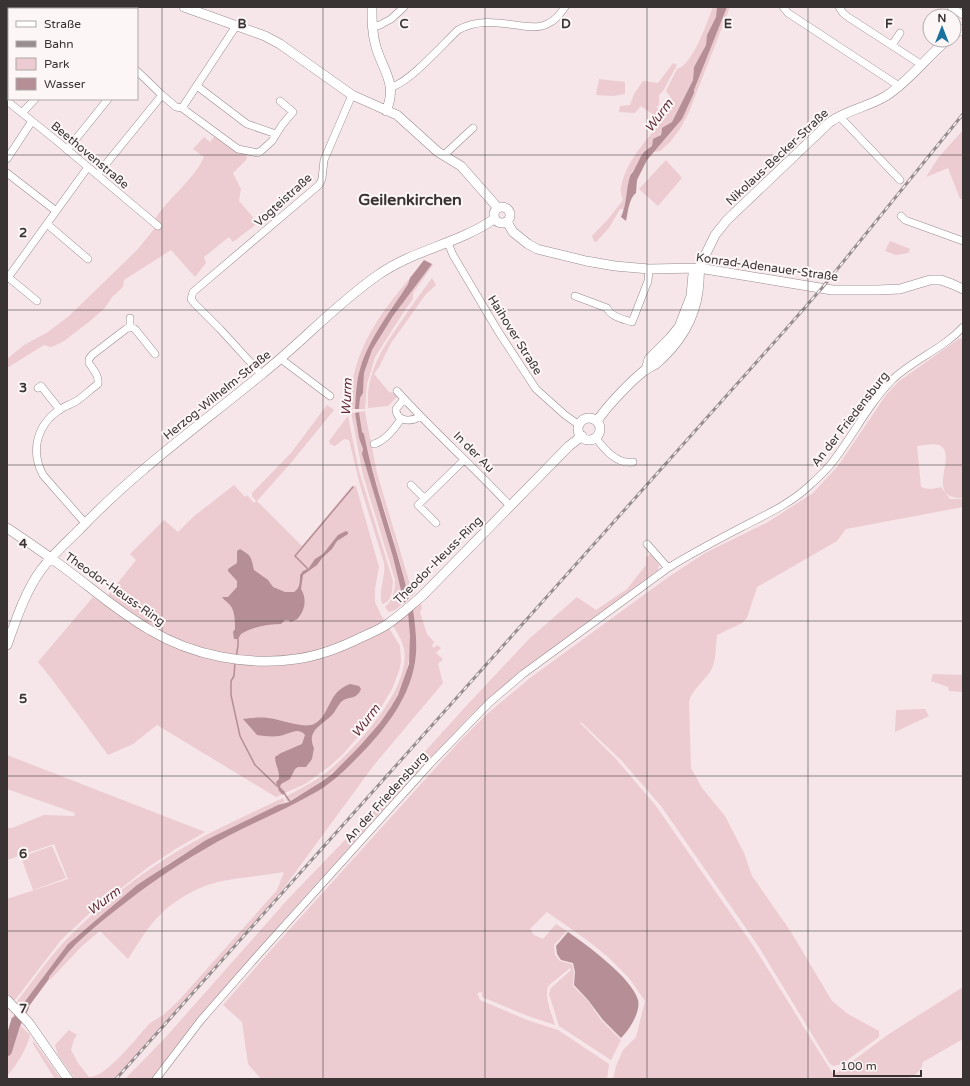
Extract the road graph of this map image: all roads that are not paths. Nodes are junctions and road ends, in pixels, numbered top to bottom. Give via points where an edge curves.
1 (184, 7) edge
2 (372, 7) edge
3 (404, 7) edge
4 (565, 7) edge
5 (783, 7) edge
6 (840, 7) edge
7 (951, 7) edge
8 (963, 15) edge
9 (236, 26) junction
10 (372, 27) junction
11 (900, 33) dead end
12 (892, 45) junction
13 (939, 48) edge
14 (922, 65) junction
15 (138, 72) edge
16 (197, 86) junction
17 (899, 86) junction
18 (391, 87) junction
19 (162, 95) junction
20 (352, 95) junction
21 (34, 100) edge
22 (107, 100) edge
23 (7, 101) edge
24 (280, 101) dead end
25 (182, 108) junction
26 (386, 111) junction
27 (22, 113) junction
28 (839, 116) junction
29 (32, 121) junction
30 (473, 128) dead end
31 (276, 134) junction
32 (67, 150) junction
33 (444, 155) junction
34 (7, 159) edge
35 (88, 167) junction
36 (7, 173) edge
37 (97, 175) junction
38 (900, 180) dead end
39 (498, 208) junction
40 (56, 211) junction
41 (902, 216) dead end
42 (494, 219) junction
43 (507, 222) junction
44 (47, 224) junction
45 (158, 226) dead end
46 (963, 241) edge
47 (448, 244) junction
48 (88, 259) dead end
49 (698, 268) junction
50 (649, 269) junction
51 (8, 278) edge
52 (963, 289) edge
53 (575, 296) dead end
54 (37, 301) dead end
55 (130, 318) dead end
56 (130, 327) junction
57 (963, 327) edge
58 (155, 354) dead end
59 (281, 359) junction
60 (262, 374) junction
61 (38, 388) dead end
62 (397, 391) dead end
63 (330, 396) dead end
64 (404, 399) junction
65 (60, 410) junction
66 (420, 416) junction
67 (401, 419) junction
68 (597, 421) junction
69 (579, 425) junction
70 (582, 436) junction
71 (596, 438) junction
72 (374, 444) dead end
73 (464, 460) junction
74 (633, 462) dead end
75 (411, 485) dead end
76 (424, 498) junction
77 (510, 506) junction
78 (85, 523) junction
79 (436, 523) dead end
80 (7, 528) edge
81 (647, 544) dead end
82 (51, 558) junction
83 (668, 568) junction
84 (7, 645) edge
85 (7, 1000) edge
86 (68, 1079) edge
87 (156, 1079) edge

1 - 9 main road
2 - 10 main road
3 - 10 street via 391,19
4 - 18 street via 559,16 544,26 491,22 467,25 458,30 407,79
5 - 17 street via 788,13
6 - 12 street via 848,17
7 - 8 street
9 - 16 street
9 - 20 main road via 280,44
10 - 18 main road via 376,47
11 - 12 street
12 - 14 street
13 - 14 main road, Nikolaus-Becker-Straße
14 - 17 main road, Nikolaus-Becker-Straße
15 - 19 street
16 - 25 street
16 - 31 street via 247,124
17 - 28 main road, Nikolaus-Becker-Straße via 875,102
18 - 26 main road
19 - 25 street via 176,107
19 - 37 street
20 - 26 main road
20 - 60 street, Vogteistraße via 324,160 319,186 192,295 195,304
21 - 27 street
22 - 32 street
23 - 27 street, Beethovenstraße
24 - 31 street via 293,112
25 - 31 street via 238,149 260,152
26 - 33 main road via 397,115
27 - 29 street, Beethovenstraße
28 - 38 street
28 - 49 main road, Nikolaus-Becker-Straße via 727,220 715,235
29 - 32 street, Beethovenstraße
29 - 34 street
30 - 33 street
32 - 35 street, Beethovenstraße
33 - 39 main road via 461,166
35 - 37 street, Beethovenstraße
35 - 40 street
36 - 40 street
37 - 45 street, Beethovenstraße
39 - 42 main road
39 - 43 main road via 506,208 509,211
40 - 44 street
41 - 46 street via 905,220
42 - 43 main road via 500,224
42 - 47 main road, Herzog-Wilhelm-Straße
43 - 50 main road, Konrad-Adenauer-Straße via 513,232 537,249 598,263
44 - 48 street
44 - 51 street
47 - 59 main road, Herzog-Wilhelm-Straße via 405,260 378,275
47 - 69 street, Haihover Straße via 498,331 536,389
49 - 50 main road, Konrad-Adenauer-Straße
49 - 52 main road, Konrad-Adenauer-Straße via 832,290 900,289 930,280 941,280
49 - 68 main road via 700,275 697,297 686,329 660,360 646,370
50 - 53 street via 648,281 632,322 613,315 607,308
51 - 54 street
55 - 56 street
56 - 58 street via 135,329
56 - 65 street via 89,359 97,374 98,384
57 - 83 street, An der Friedensburg via 909,366 888,385 876,398 833,462 808,488 765,516
59 - 60 main road, Herzog-Wilhelm-Straße
59 - 63 street
60 - 78 main road, Herzog-Wilhelm-Straße via 143,469
61 - 65 street via 41,386
62 - 64 street, In der Au
64 - 66 street, In der Au
64 - 67 street via 396,408 396,413
65 - 78 street via 49,419 40,432 36,443 36,459 43,475
66 - 67 street via 410,421
66 - 73 street, In der Au
67 - 72 street via 394,429
68 - 69 main road via 587,418
68 - 71 main road via 600,431
69 - 70 main road via 578,430
70 - 71 main road via 590,440
70 - 77 main road, Theodor-Heuss-Ring
71 - 74 street via 612,456 622,461
73 - 76 street
73 - 77 street, In der Au
75 - 76 street
76 - 79 street via 418,505
77 - 82 main road, Theodor-Heuss-Ring via 400,615 378,630 338,648 297,659 244,660 186,647 150,630
78 - 82 main road, Herzog-Wilhelm-Straße
80 - 82 main road, Theodor-Heuss-Ring
81 - 83 street
82 - 84 main road, Herzog-Wilhelm-Straße via 27,592
83 - 87 street, An der Friedensburg via 523,674 489,703 430,764 258,955 201,1020
85 - 86 main road via 29,1023

